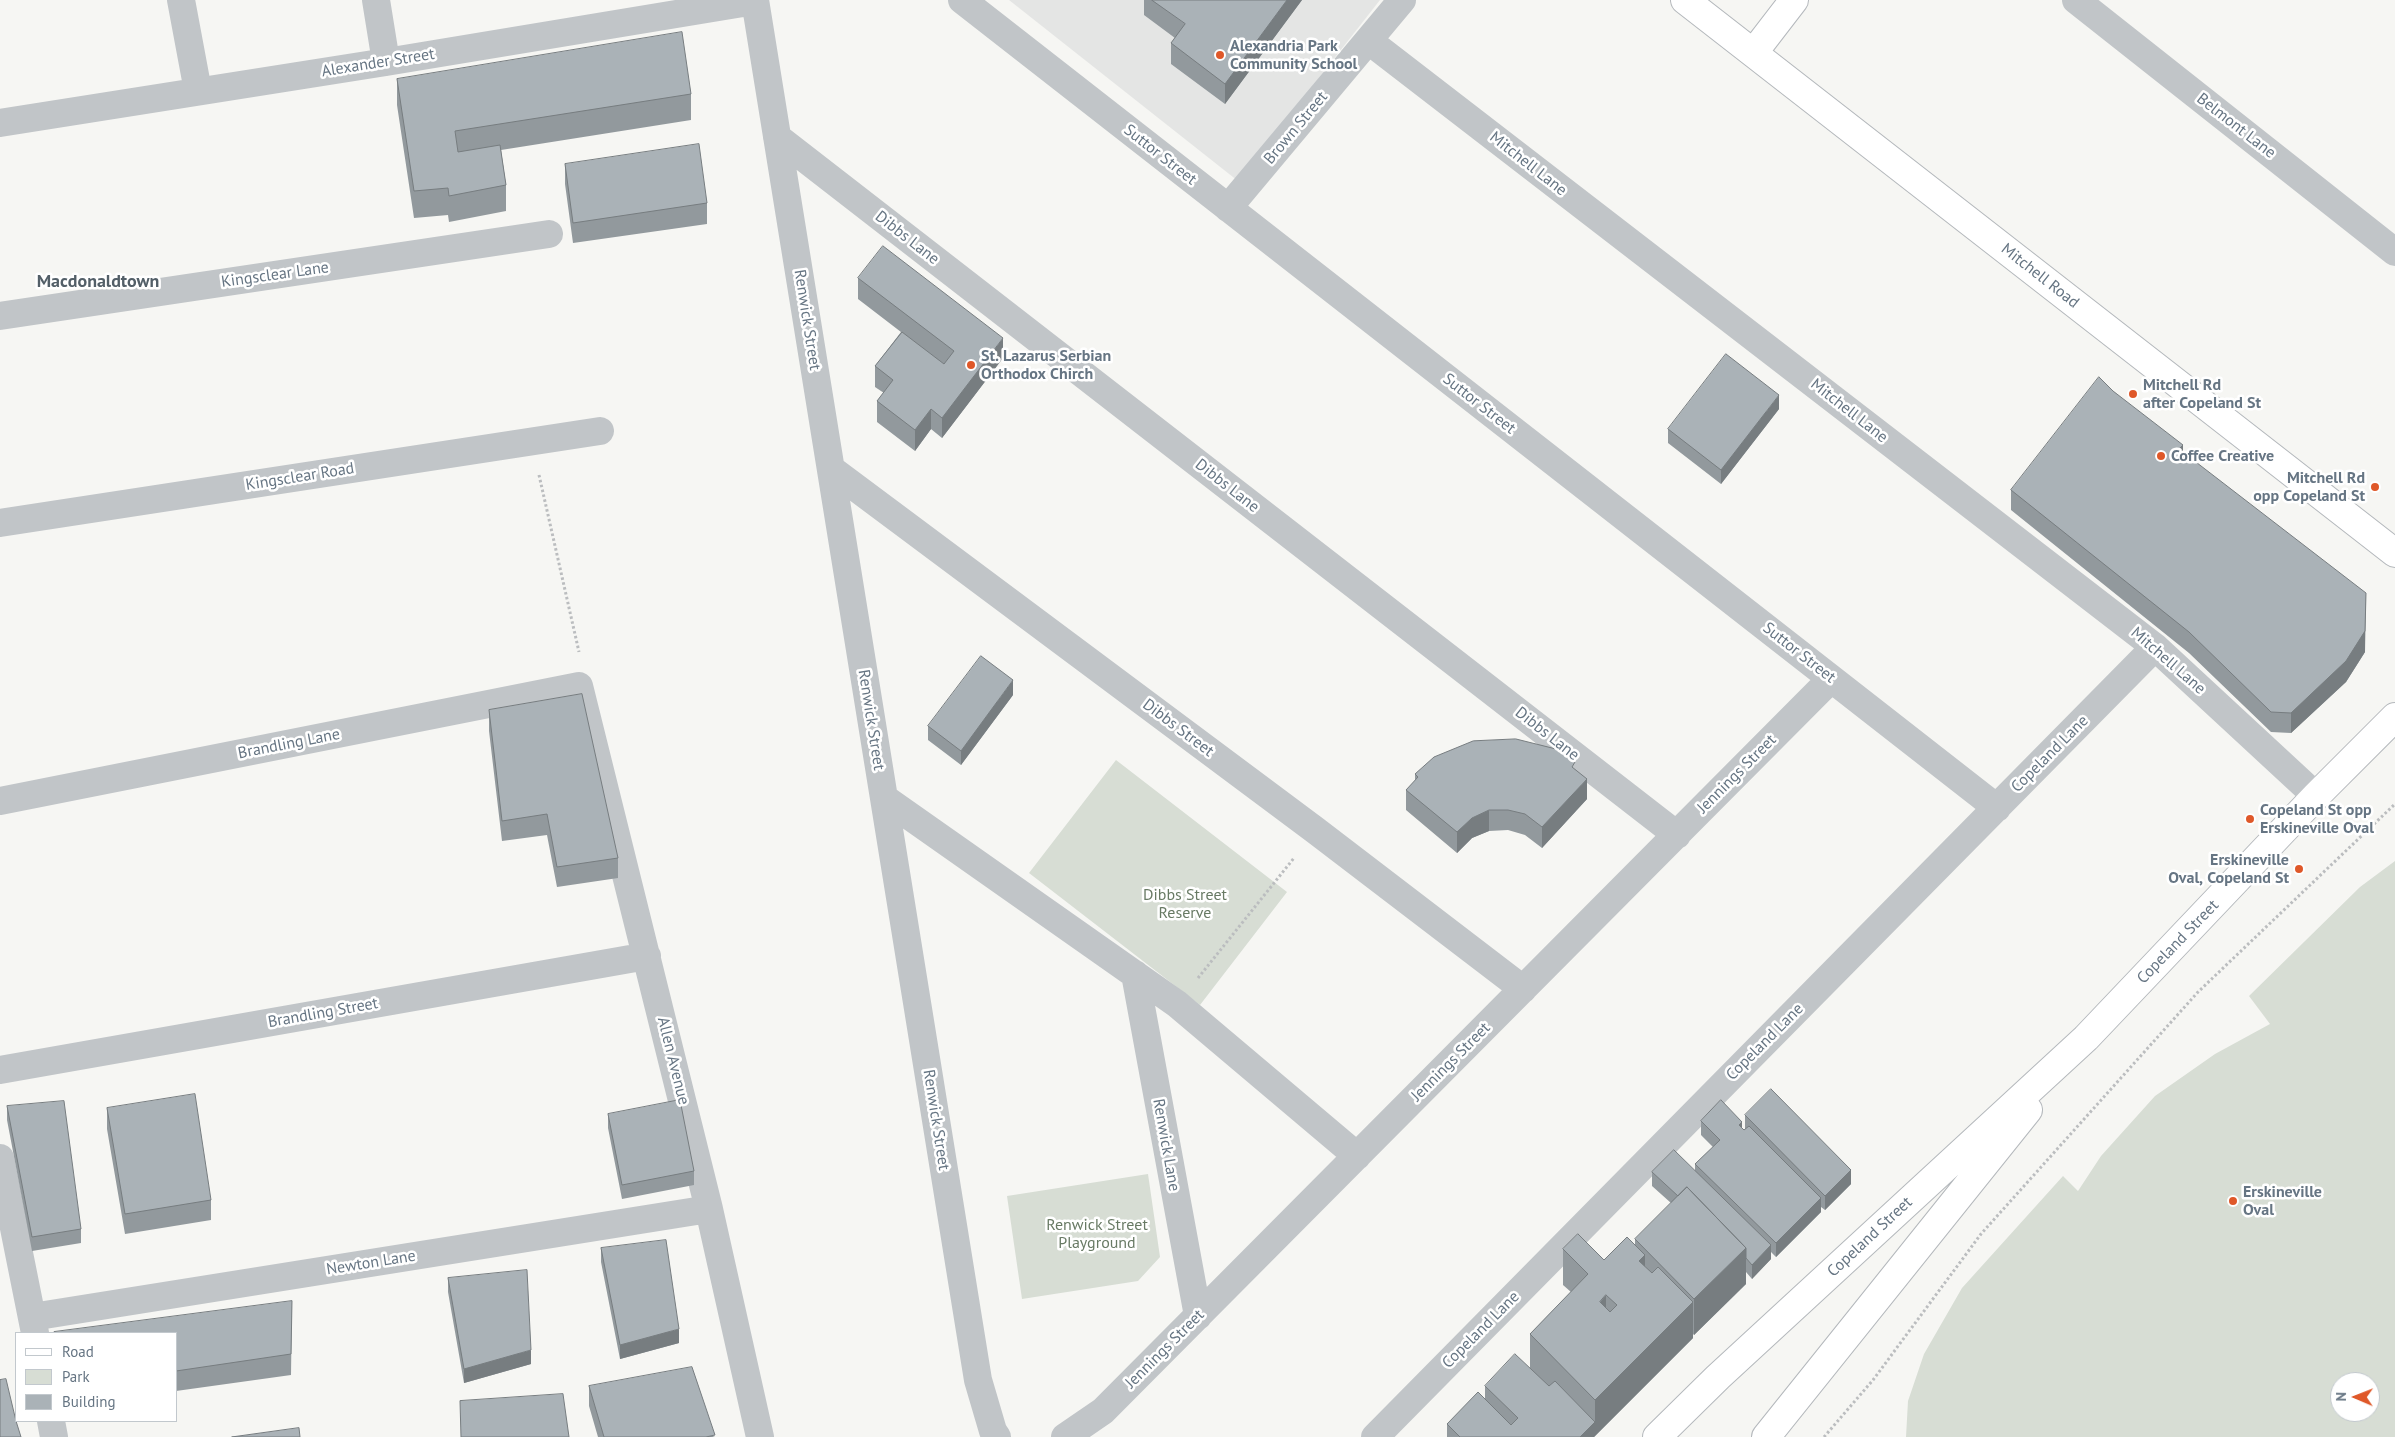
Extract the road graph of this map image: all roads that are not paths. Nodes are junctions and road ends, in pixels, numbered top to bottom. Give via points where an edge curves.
1 (181, 0) edge
2 (376, 0) edge
3 (755, 0) edge
4 (962, 0) edge
5 (1402, 0) edge
6 (1685, 0) edge
7 (1794, 0) edge
8 (2076, 0) edge
9 (1369, 41) junction
10 (1754, 52) junction
11 (386, 62) junction
12 (198, 91) junction
13 (0, 123) edge
14 (777, 137) junction
15 (1228, 208) junction
16 (549, 234) dead end
17 (2395, 252) edge
18 (0, 316) edge
19 (600, 431) dead end
20 (831, 470) junction
21 (0, 523) edge
22 (2395, 553) edge
23 (2155, 648) junction
24 (1831, 679) junction
25 (579, 686) joint
26 (2395, 717) edge
27 (2316, 796) junction
28 (884, 798) junction
29 (0, 802) edge
30 (1997, 808) junction
31 (1677, 835) junction
32 (647, 956) junction
33 (1135, 974) junction
34 (1523, 989) junction
35 (2086, 1038) junction
36 (0, 1070) edge
37 (1357, 1156) junction
38 (0, 1158) edge
39 (709, 1209) junction
40 (1198, 1316) junction
41 (33, 1325) edge
42 (51, 1422) edge
43 (54, 1437) edge
44 (760, 1437) edge
45 (997, 1437) edge
46 (1065, 1437) edge
47 (1375, 1437) edge
48 (1657, 1437) edge
49 (1766, 1437) edge

1 - 12 street
2 - 11 street
3 - 11 street, Alexander Street
3 - 14 street, Renwick Street
4 - 15 street, Suttor Street
5 - 9 street, Brown Street
6 - 10 main road, Mitchell Road
7 - 10 main road
8 - 17 street, Belmont Lane
9 - 15 street, Brown Street
9 - 23 street, Mitchell Lane
10 - 22 main road, Mitchell Road
11 - 12 street, Alexander Street
12 - 13 street, Alexander Street
14 - 20 street, Renwick Street
14 - 31 street, Dibbs Lane
15 - 24 street, Suttor Street
16 - 18 street, Kingsclear Lane
19 - 21 street, Kingsclear Road
20 - 28 street, Renwick Street
20 - 34 street, Dibbs Street
23 - 27 street, Mitchell Lane
23 - 30 street, Copeland Lane
24 - 30 street, Suttor Street
24 - 31 street, Jennings Street
25 - 29 street, Brandling Lane
25 - 32 street, Allen Avenue
26 - 27 main road, Copeland Street
27 - 35 main road, Copeland Street
28 - 33 street
28 - 45 street, Renwick Street via 978,1380
30 - 47 street, Copeland Lane
31 - 34 street, Jennings Street
32 - 36 street, Brandling Street
32 - 39 street, Allen Avenue
33 - 37 street via 1177,1004
33 - 40 street, Renwick Lane
34 - 37 street, Jennings Street
35 - 48 main road, Copeland Street
35 - 49 main road, Copeland Street
37 - 40 street, Jennings Street
38 - 41 street
39 - 41 street, Newton Lane
39 - 44 street, Allen Avenue
40 - 46 street, Jennings Street via 1103,1411
42 - 43 street

